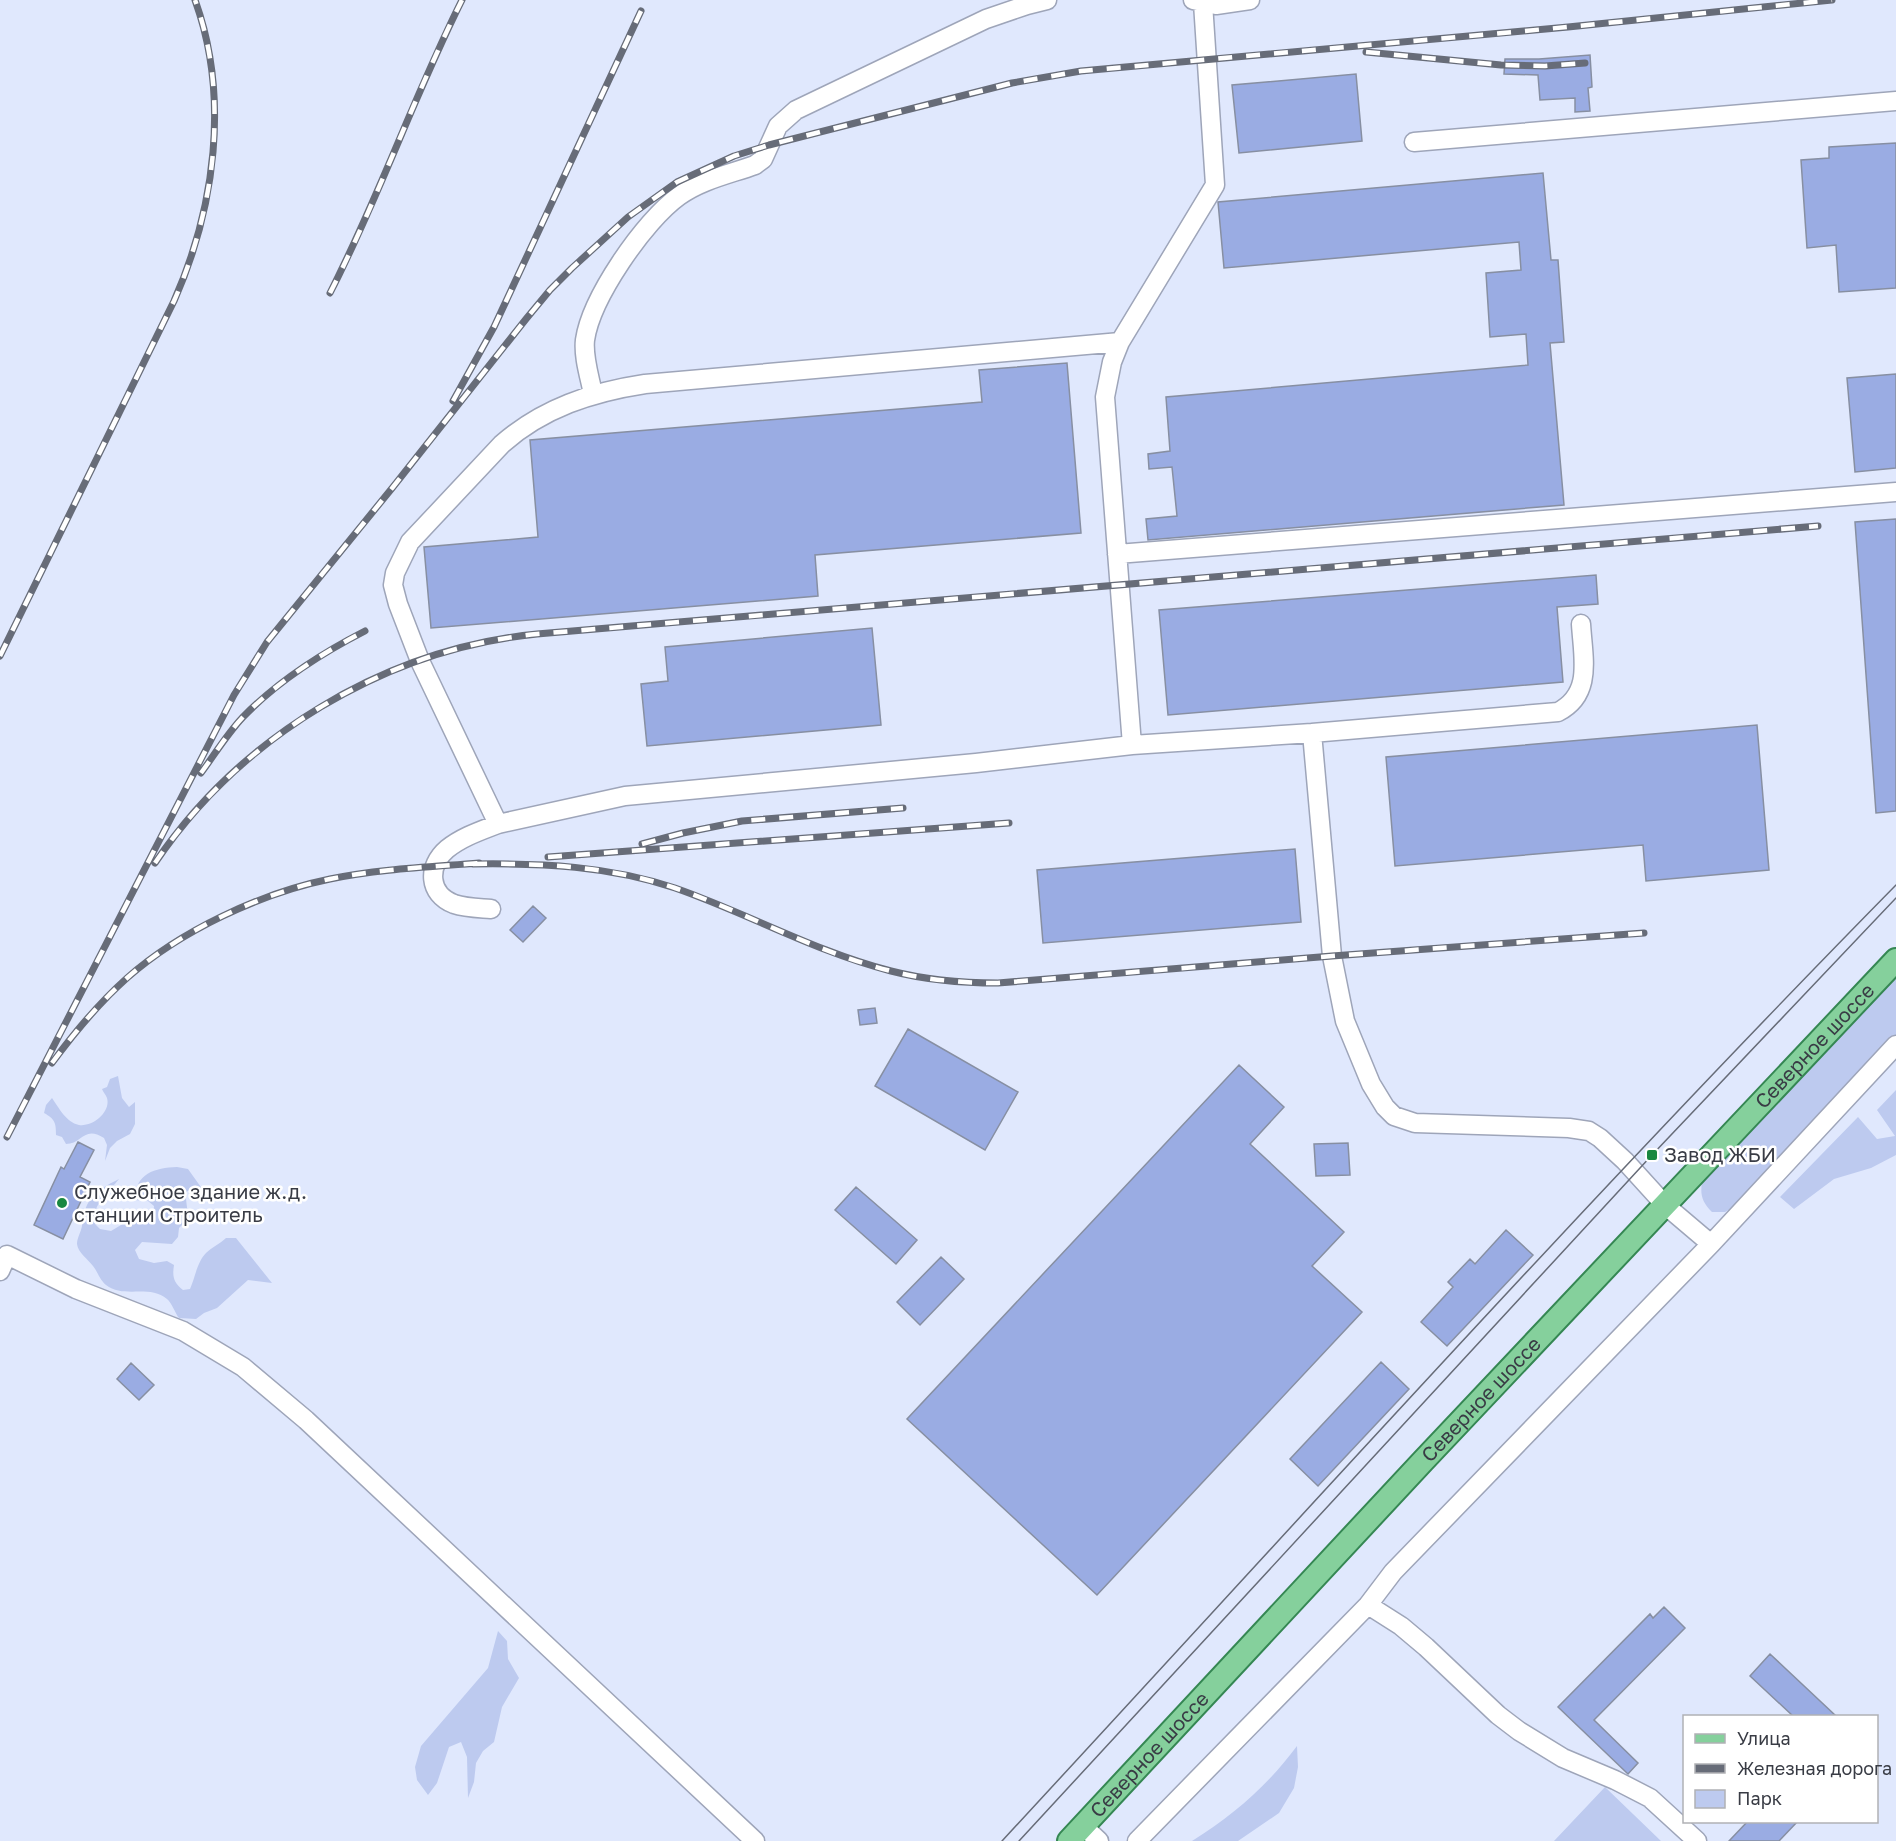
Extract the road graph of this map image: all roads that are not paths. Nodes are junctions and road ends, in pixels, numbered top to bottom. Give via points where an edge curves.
1 (1047, 0) edge
2 (1250, 0) edge
3 (1198, 2) edge
4 (1896, 101) edge
5 (1414, 142) dead end
6 (1120, 342) junction
7 (593, 394) junction
8 (1896, 492) edge
9 (1116, 554) junction
10 (1581, 624) dead end
11 (1312, 733) junction
12 (1132, 746) junction
13 (498, 824) junction
14 (491, 909) dead end
15 (1896, 960) edge
16 (1896, 1045) edge
17 (1665, 1205) junction
18 (1711, 1244) junction
19 (0, 1270) edge
20 (1368, 1605) junction
21 (1084, 1836) edge
22 (755, 1841) edge
23 (1137, 1841) edge
24 (1697, 1841) edge

1 - 7 lane via 986,19 796,110 778,126 755,165 698,186 659,213 640,233 620,265 588,329 585,352
2 - 3 lane
3 - 6 lane via 1215,185
4 - 5 lane
6 - 7 lane via 645,384
6 - 9 lane via 1105,397
7 - 13 lane via 536,419 502,444 410,542 395,573 395,595 420,661
8 - 9 lane
9 - 12 lane
10 - 11 lane via 1581,688 1575,699 1558,712
11 - 12 lane
11 - 17 lane via 1332,956 1340,997 1354,1044 1385,1107 1394,1116 1415,1123 1588,1131 1625,1161
12 - 13 lane via 625,796
13 - 14 lane via 470,834 448,849 440,856 432,877 432,885 452,903
15 - 17 main road, Северное шоссе
16 - 18 lane
17 - 18 lane
17 - 21 main road, Северное шоссе
18 - 20 lane via 1393,1572
19 - 22 lane via 7,1256 76,1289 183,1330 243,1368 306,1420
20 - 23 lane
20 - 24 lane via 1401,1626 1519,1731 1563,1758 1650,1798

